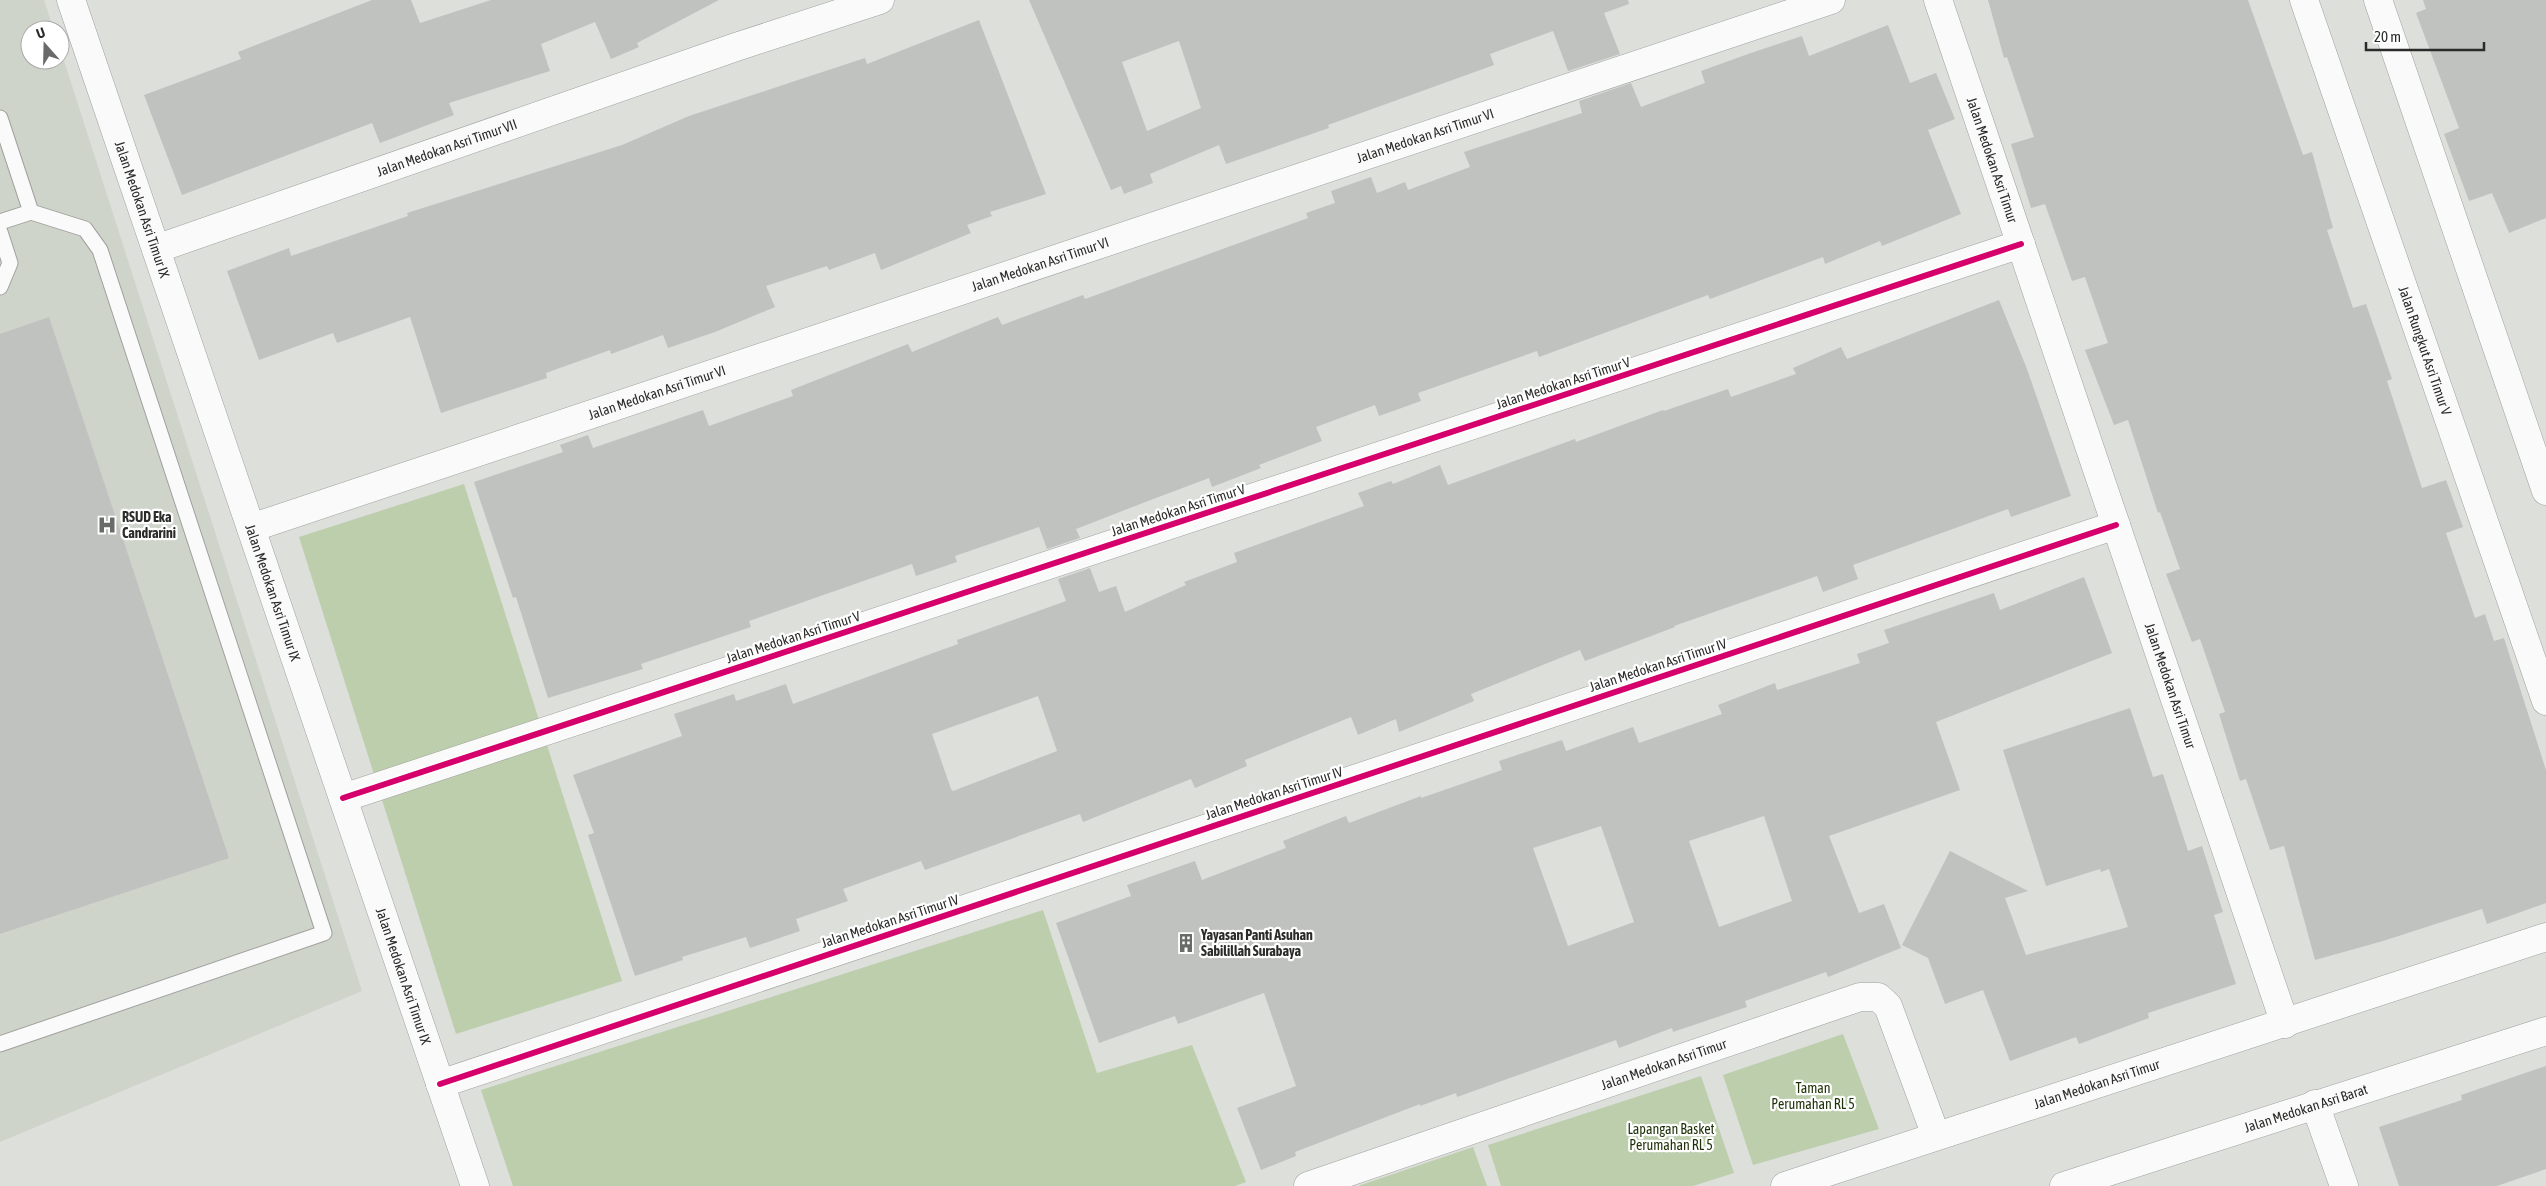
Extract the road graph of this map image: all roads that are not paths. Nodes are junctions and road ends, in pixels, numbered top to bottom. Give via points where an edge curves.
1 (71, 0) edge
2 (833, 0) edge
3 (880, 0) edge
4 (1831, 0) edge
5 (1938, 0) edge
6 (2304, 0) edge
7 (2378, 0) edge
8 (736, 47) junction
9 (0, 118) edge
10 (31, 212) junction
11 (0, 222) edge
12 (0, 232) edge
13 (2021, 244) junction
14 (156, 249) junction
15 (0, 287) edge
16 (2546, 491) edge
17 (2116, 525) junction
18 (251, 528) junction
19 (2546, 701) edge
20 (342, 798) junction
21 (2546, 937) edge
22 (2285, 1024) junction
23 (2546, 1031) edge
24 (0, 1044) edge
25 (440, 1084) junction
26 (2315, 1104) junction
27 (1936, 1136) junction
28 (474, 1186) edge
29 (1308, 1186) edge
30 (1785, 1186) edge
31 (2064, 1186) edge
32 (2344, 1186) edge

1 - 14 street, Jalan Medokan Asri Timur IX
2 - 8 street, Jalan Medokan Asri Timur VII
3 - 8 street, Jalan Medokan Asri Timur VII
4 - 18 street, Jalan Medokan Asri Timur VI
5 - 13 street, Jalan Medokan Asri Timur
6 - 19 street, Jalan Rungkut Asri Timur V
7 - 16 street
8 - 14 street, Jalan Medokan Asri Timur VII
9 - 10 lane
10 - 11 lane
10 - 24 lane via 85,229 100,250 324,933
12 - 15 lane via 10,263
13 - 17 street, Jalan Medokan Asri Timur
13 - 20 street, Jalan Medokan Asri Timur V
14 - 18 street, Jalan Medokan Asri Timur IX
17 - 22 street, Jalan Medokan Asri Timur
17 - 25 street, Jalan Medokan Asri Timur IV
18 - 20 street, Jalan Medokan Asri Timur IX
20 - 25 street, Jalan Medokan Asri Timur IX
21 - 22 street
22 - 27 street, Jalan Medokan Asri Timur
23 - 26 street, Jalan Medokan Asri Barat
25 - 28 street, Jalan Medokan Asri Timur IX
26 - 31 street, Jalan Medokan Asri Barat
26 - 32 street
27 - 29 street, Jalan Medokan Asri Timur via 1888,1006 1878,997 1860,997
27 - 30 street, Jalan Medokan Asri Timur

